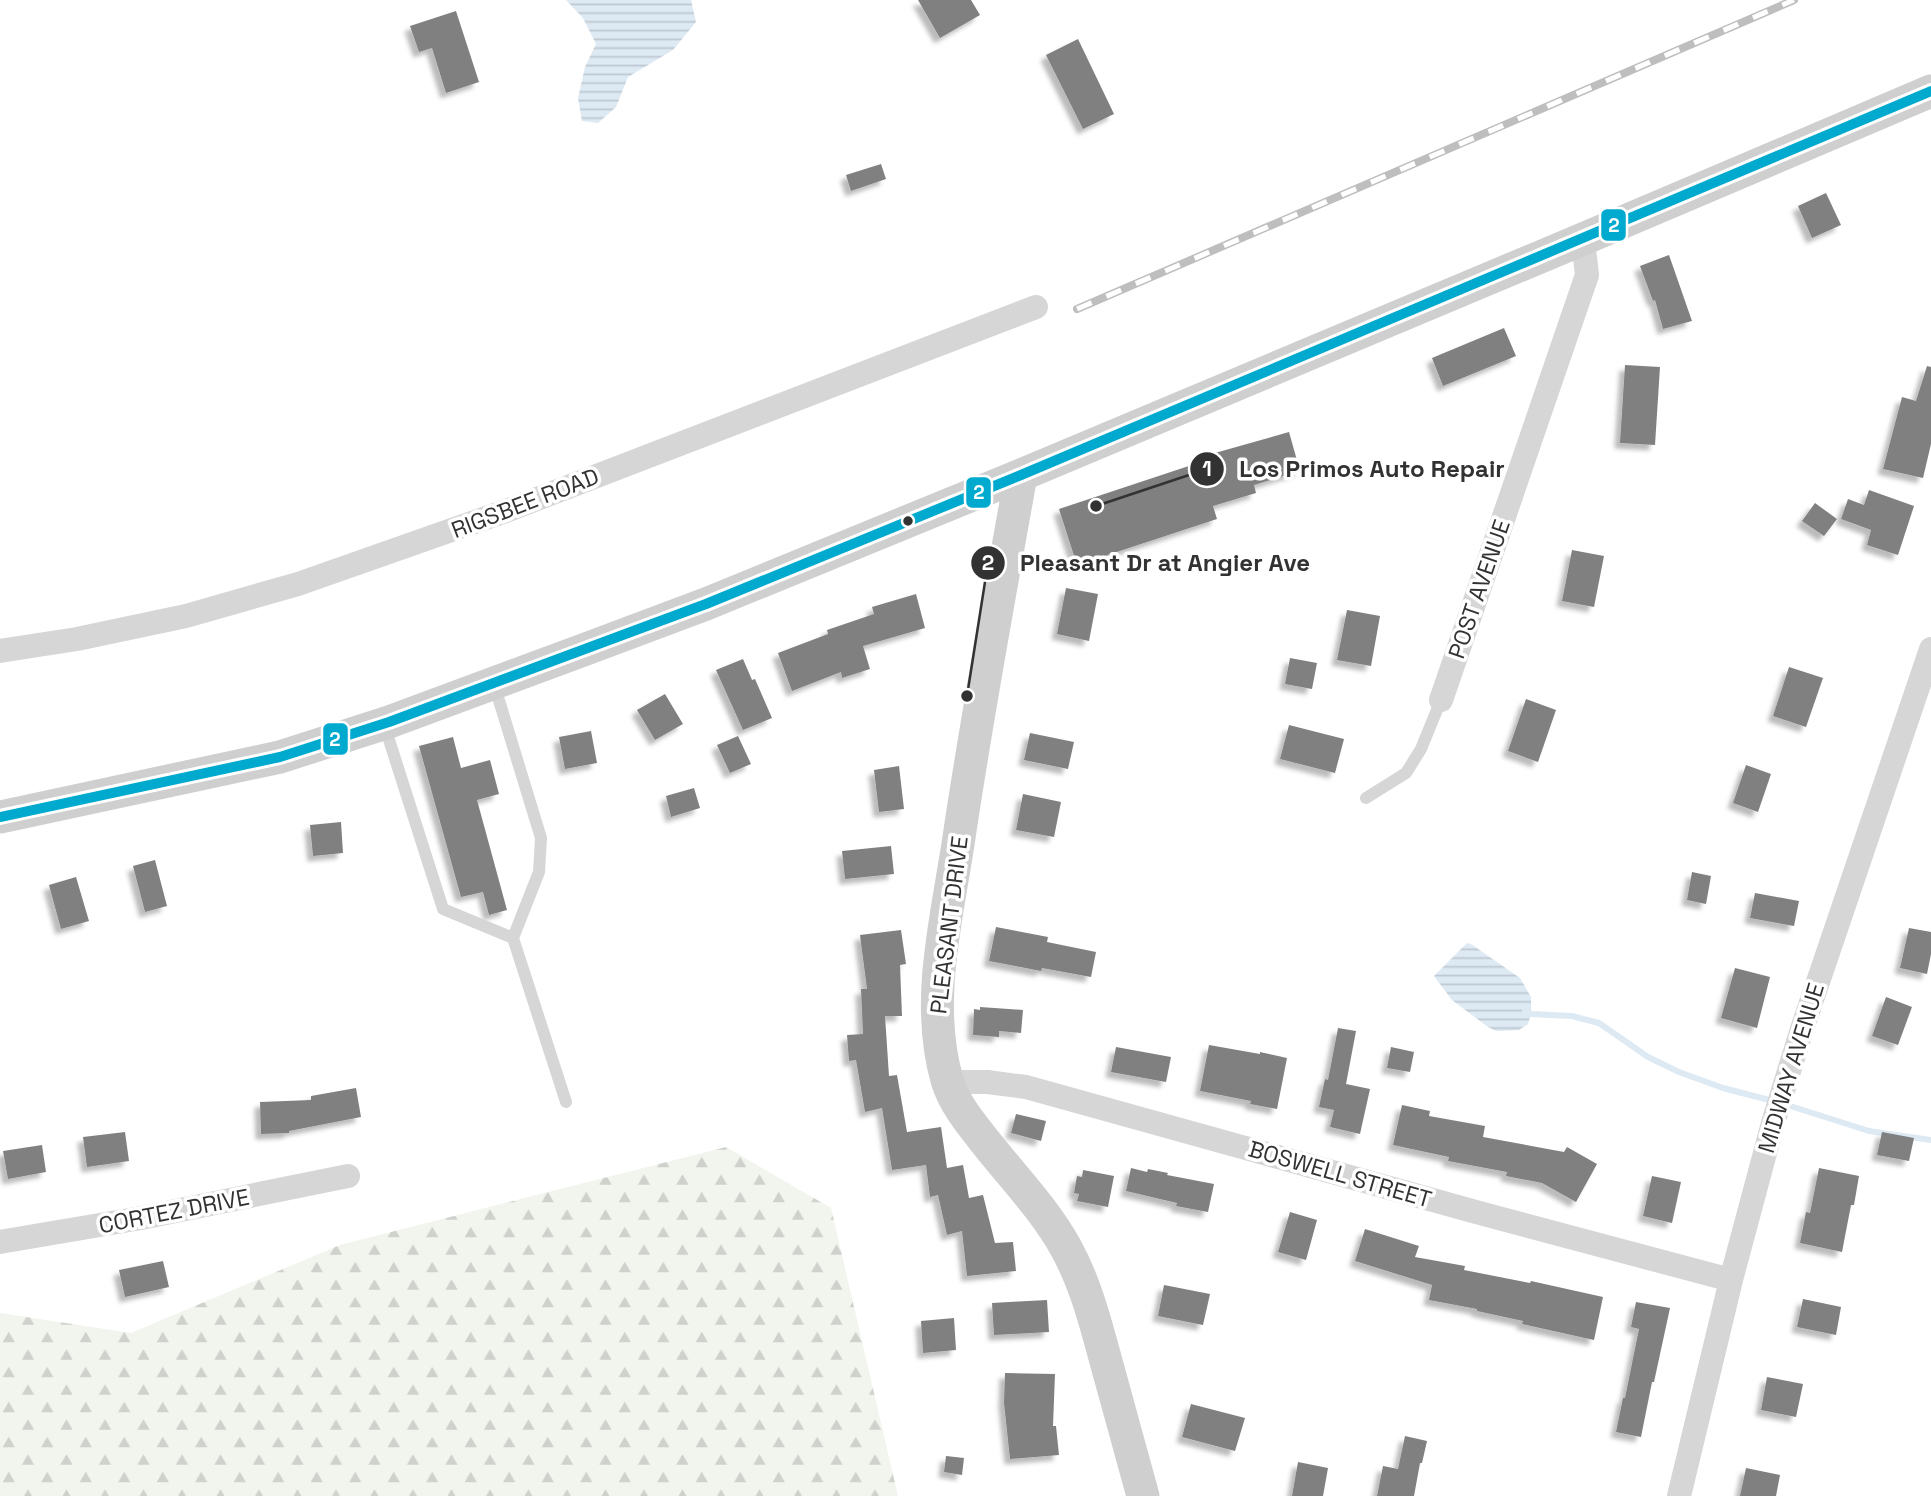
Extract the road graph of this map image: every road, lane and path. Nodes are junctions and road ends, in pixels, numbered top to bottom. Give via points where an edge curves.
1 (1931, 90) edge
2 (1583, 239) junction
3 (1035, 307) dead end
4 (1021, 475) junction
5 (1931, 649) edge
6 (0, 652) edge
7 (494, 683) junction
8 (1441, 700) joint
9 (384, 724) junction
10 (1366, 798) dead end
11 (0, 817) edge
12 (513, 938) junction
13 (948, 1082) junction
14 (566, 1102) dead end
15 (348, 1176) dead end
16 (0, 1242) edge
17 (1731, 1280) junction
18 (1143, 1496) edge
19 (1679, 1496) edge

1 - 2 main road
2 - 4 main road
2 - 8 street, POST AVENUE via 1587,275
3 - 6 street, RIGSBEE ROAD via 503,512 298,584 186,616
4 - 7 main road via 706,604
4 - 13 main road, PLEASANT DRIVE via 971,753 938,979 938,1038
5 - 17 street, MIDWAY AVENUE via 1802,1029
7 - 9 main road
7 - 12 lane via 541,838 539,872
8 - 10 lane via 1406,773
9 - 11 main road via 281,757
9 - 12 lane via 443,909
12 - 14 lane
13 - 17 street, BOSWELL STREET via 1026,1087
13 - 18 main road, PLEASANT DRIVE via 969,1121 1049,1220 1066,1249 1093,1315
15 - 16 street, CORTEZ DRIVE
17 - 19 street, MIDWAY AVENUE

